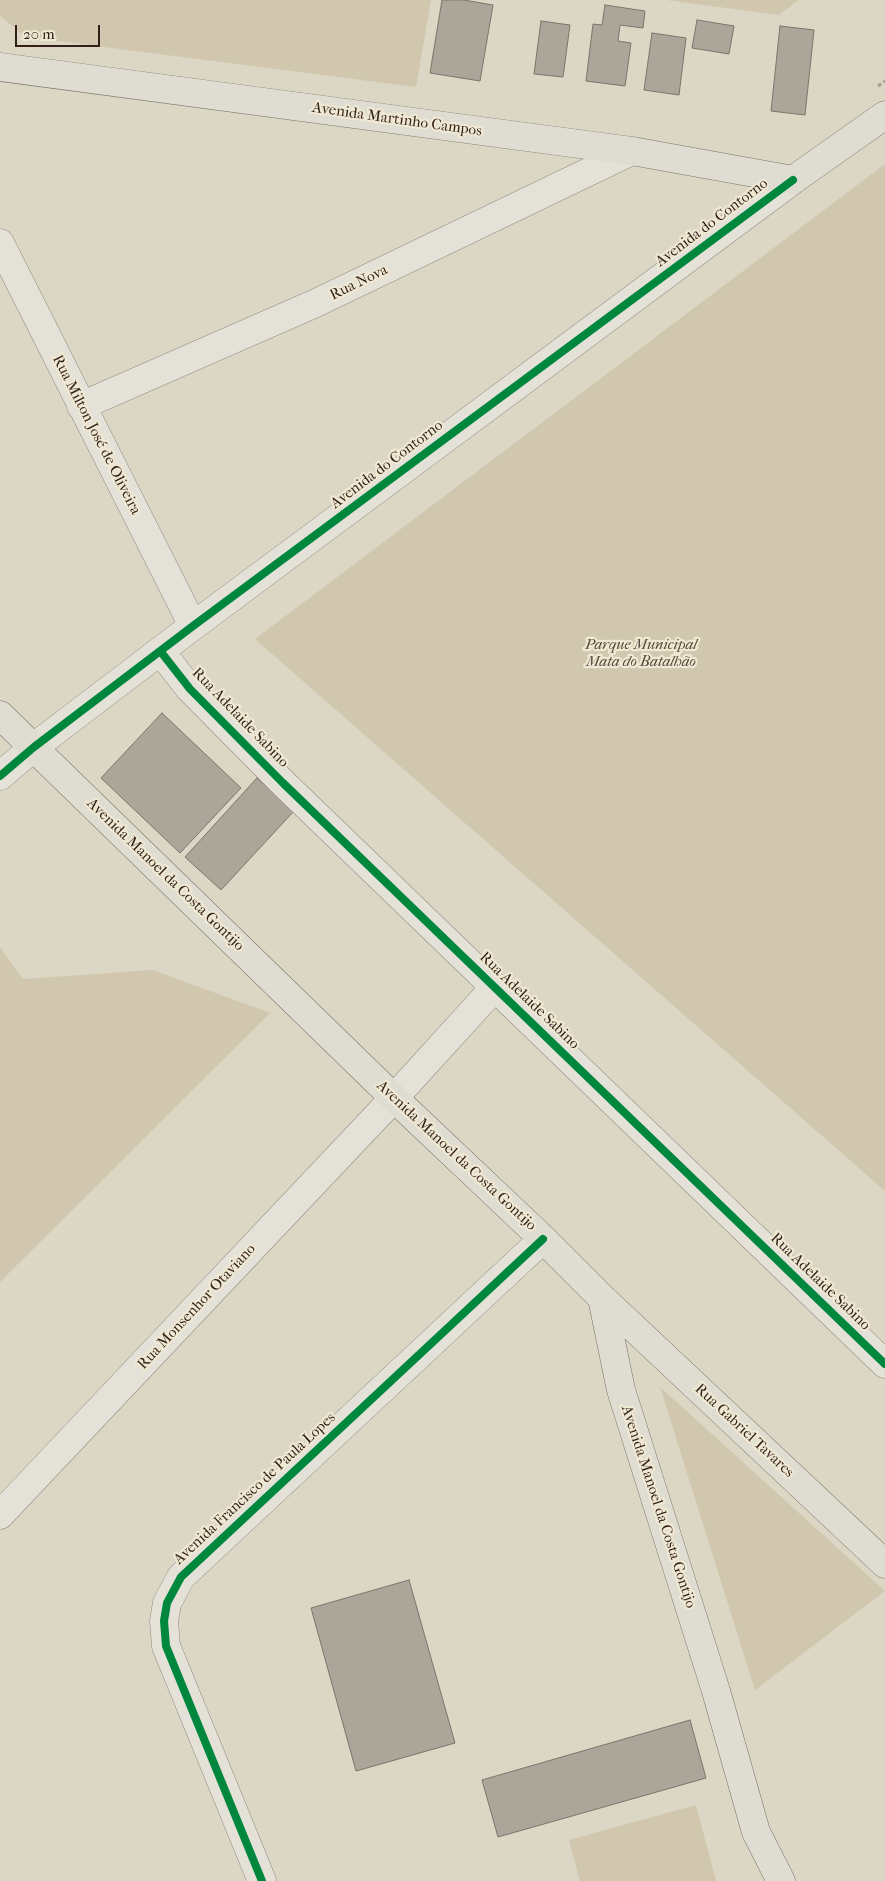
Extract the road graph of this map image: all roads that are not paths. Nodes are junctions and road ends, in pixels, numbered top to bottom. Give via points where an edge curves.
1 (0, 67) edge
2 (885, 115) edge
3 (632, 151) junction
4 (793, 180) junction
5 (0, 243) edge
6 (81, 406) junction
7 (193, 626) junction
8 (161, 652) junction
9 (0, 715) edge
10 (34, 747) junction
11 (0, 776) edge
12 (496, 987) junction
13 (394, 1098) junction
14 (543, 1238) junction
15 (602, 1298) junction
16 (885, 1364) edge
17 (0, 1515) edge
18 (885, 1564) edge
19 (262, 1881) edge
20 (781, 1881) edge

1 - 3 main road, Avenida Martinho Campos
2 - 4 main road
3 - 4 main road, Avenida Martinho Campos
3 - 6 street, Rua Nova via 316,303
4 - 7 street, Avenida do Contorno
5 - 6 street, Rua Milton José de Oliveira
6 - 7 street, Rua Milton José de Oliveira
7 - 8 street, Avenida do Contorno
8 - 10 street, Avenida do Contorno
8 - 12 street, Rua Adelaide Sabino via 190,688 277,776
9 - 10 main road, Avenida Manoel da Costa Gontijo
10 - 11 street, Avenida do Contorno
10 - 13 main road, Avenida Manoel da Costa Gontijo
12 - 13 street, Rua Monsenhor Otaviano
12 - 16 street, Rua Adelaide Sabino
13 - 14 main road, Avenida Manoel da Costa Gontijo
13 - 17 street, Rua Monsenhor Otaviano
14 - 15 main road, Avenida Manoel da Costa Gontijo
14 - 19 street, Avenida Francisco de Paula Lopes via 181,1577 167,1603 164,1621 166,1646
15 - 18 main road, Rua Gabriel Tavares
15 - 20 main road, Avenida Manoel da Costa Gontijo via 621,1390 716,1691 756,1832

